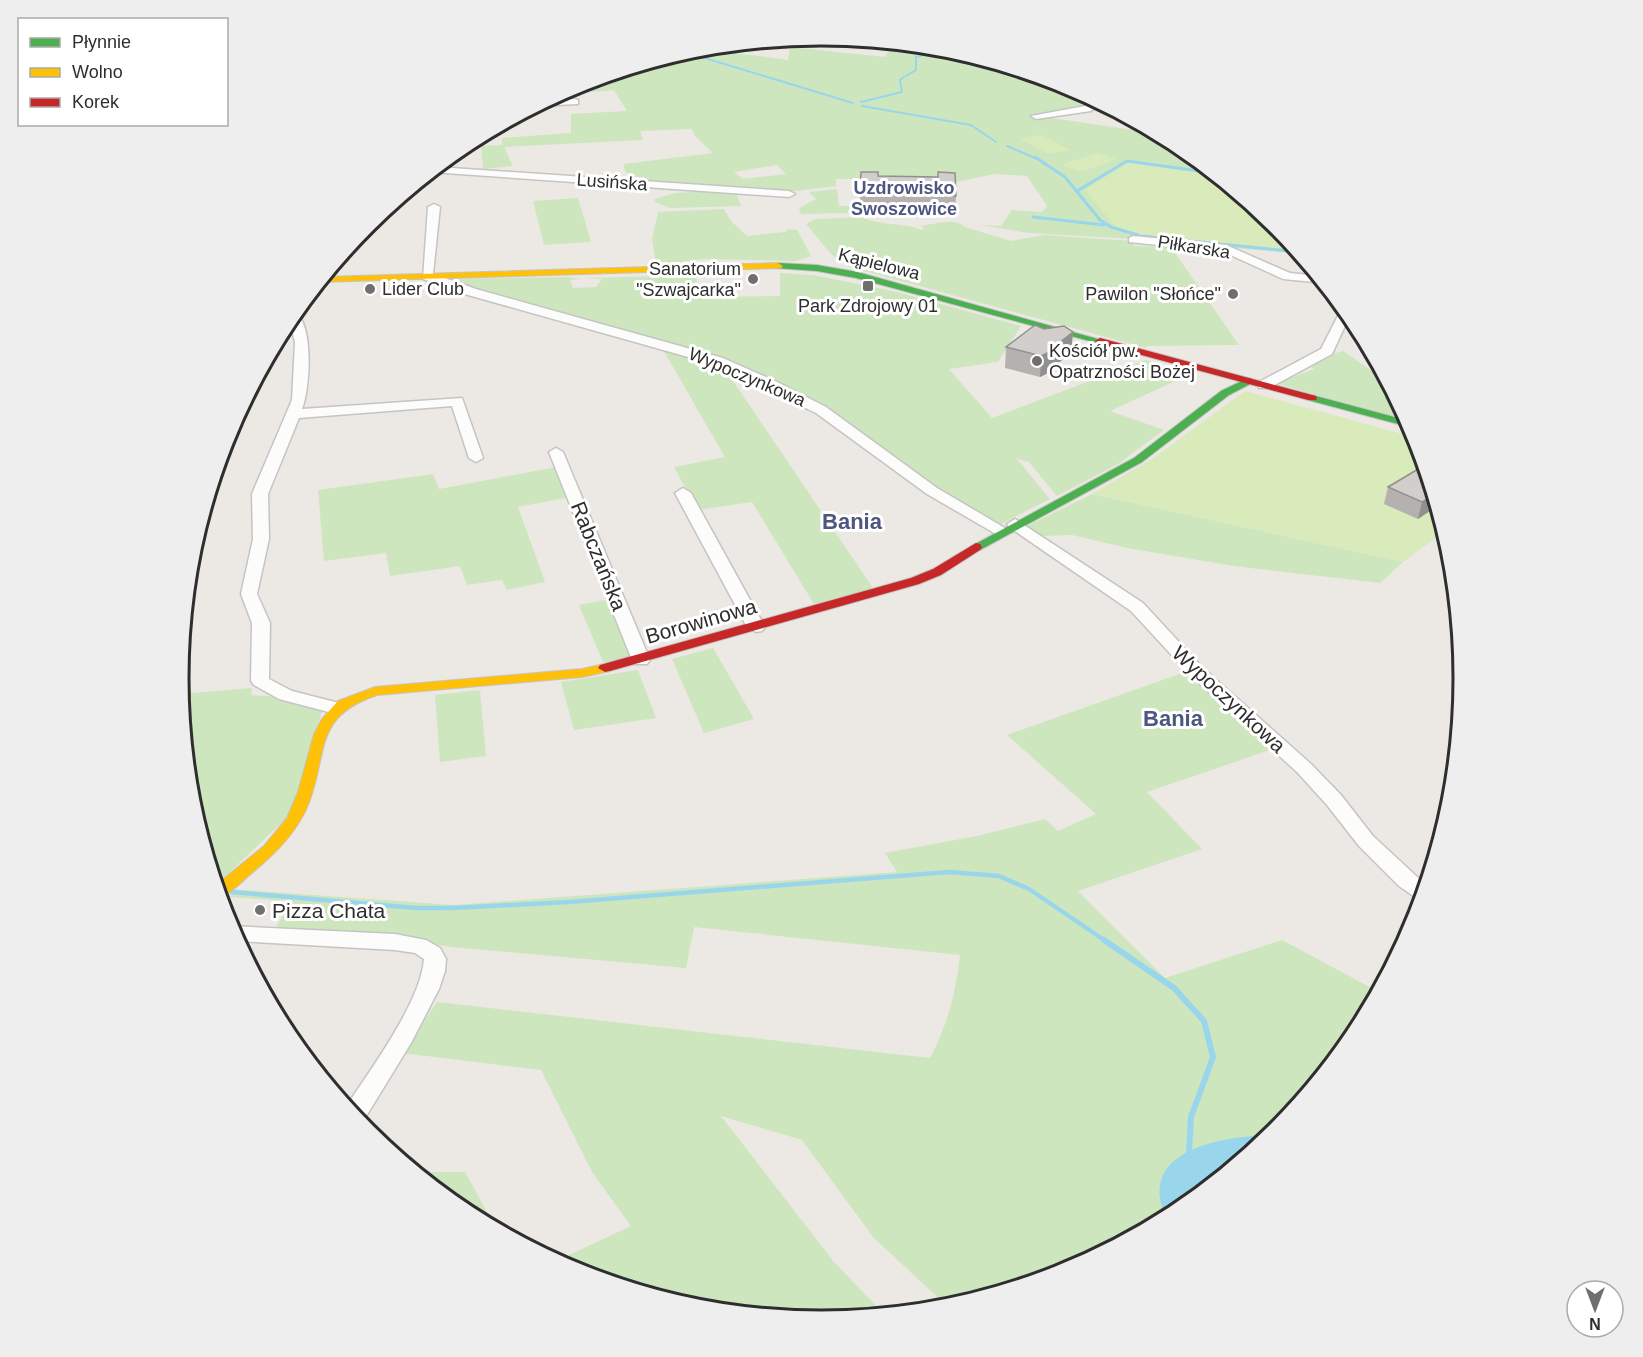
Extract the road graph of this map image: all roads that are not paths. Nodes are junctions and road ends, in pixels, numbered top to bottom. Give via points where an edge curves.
1 (575, 102) dead end
2 (562, 103) edge
3 (1090, 107) edge
4 (1036, 116) dead end
5 (446, 171) edge
6 (789, 194) dead end
7 (434, 207) dead end
8 (1133, 240) dead end
9 (428, 276) junction
10 (1311, 279) edge
11 (332, 280) edge
12 (1341, 319) edge
13 (298, 324) edge
14 (1248, 381) junction
15 (1264, 385) junction
16 (294, 414) junction
17 (1398, 421) edge
18 (555, 452) dead end
19 (476, 458) dead end
20 (683, 493) dead end
21 (1009, 528) junction
22 (756, 627) junction
23 (641, 660) junction
24 (336, 708) junction
25 (225, 886) edge
26 (1417, 890) edge
27 (244, 934) edge
28 (358, 1108) edge

1 - 2 street
3 - 4 street
5 - 6 street, Lusińska
7 - 9 street
8 - 10 street, Piłkarska via 1216,247 1287,276
9 - 11 street, Kąpielowa
9 - 14 street, Kąpielowa via 767,266 825,269
9 - 21 street, Wypoczynkowa via 718,361 821,410 932,491
12 - 15 street via 1327,351
13 - 16 street via 302,379
14 - 15 street, Kąpielowa
14 - 21 street, Borowinowa via 1226,393 1138,460
15 - 17 street, Kąpielowa
16 - 19 street via 457,401
16 - 24 street via 261,494 261,539 249,594 261,624 260,681 277,691
18 - 23 street, Rabczańska
20 - 22 street
21 - 22 street, Borowinowa via 926,578
21 - 26 street, Wypoczynkowa via 1137,607 1196,670 1304,768 1366,841
22 - 23 street, Borowinowa
23 - 24 street, Borowinowa via 582,673 375,691
24 - 25 street via 322,728 310,788 295,819 268,850
27 - 28 street via 395,942 429,950 435,958 436,967 426,994

